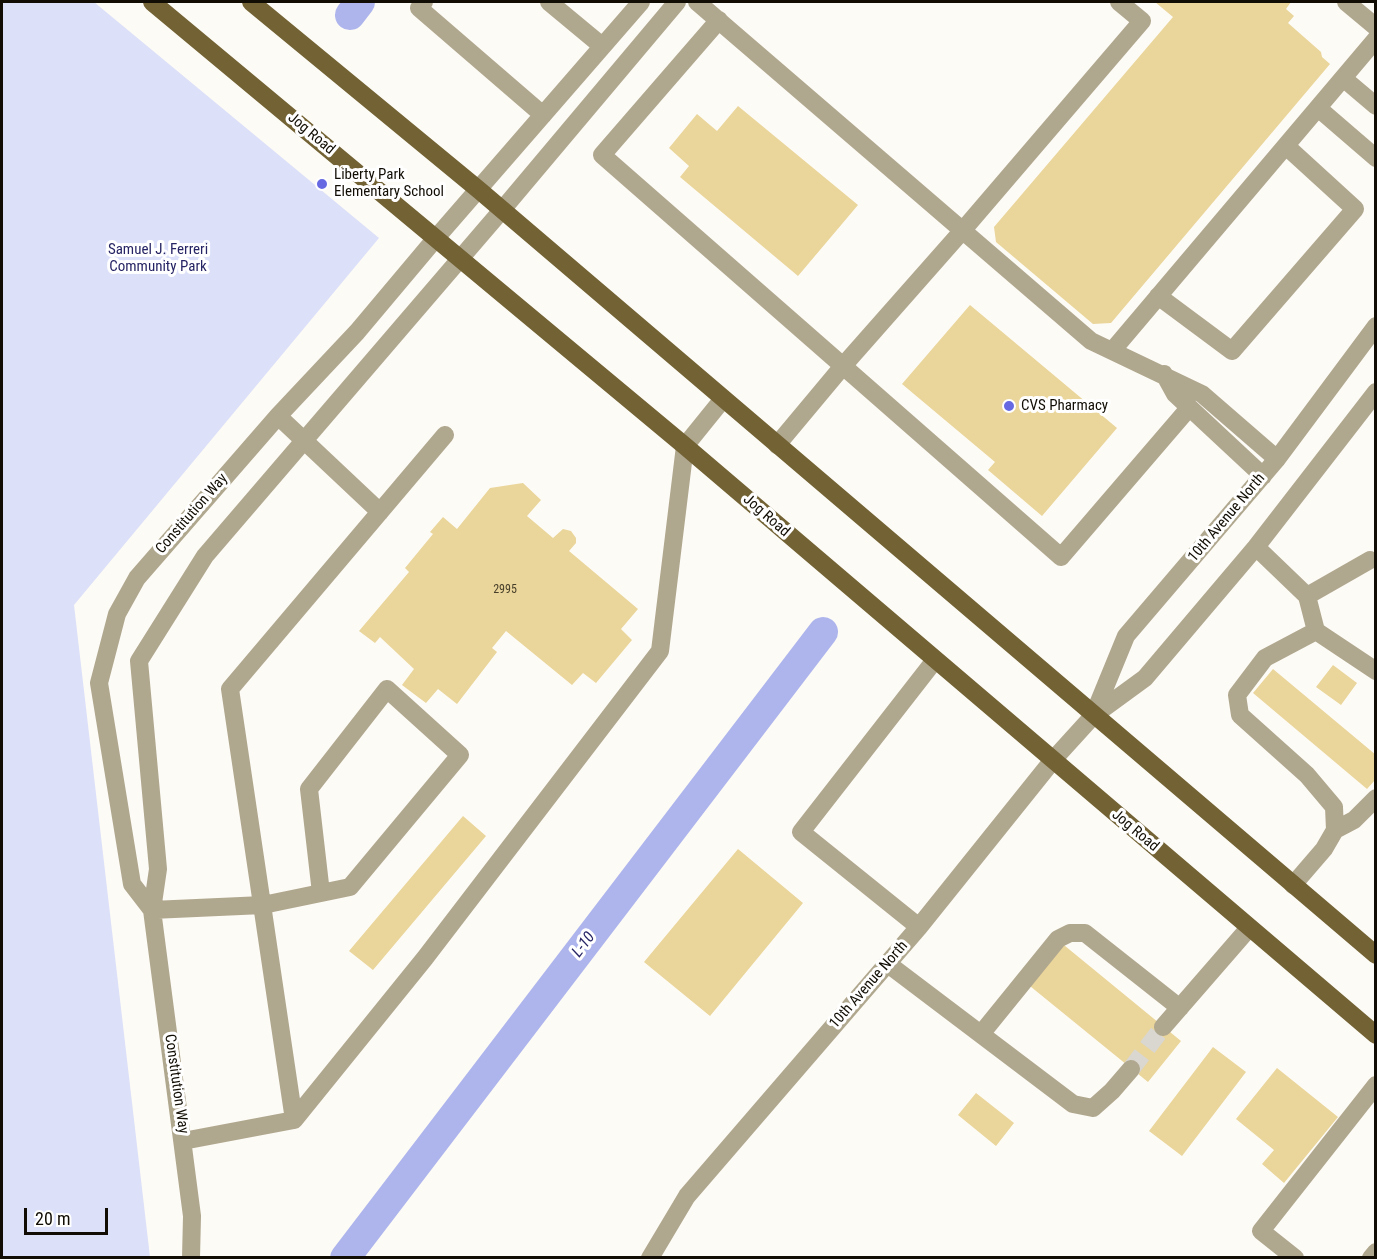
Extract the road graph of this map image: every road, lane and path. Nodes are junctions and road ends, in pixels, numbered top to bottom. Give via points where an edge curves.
1 (152, 2) edge
2 (251, 2) edge
3 (424, 2) edge
4 (549, 2) edge
5 (641, 2) edge
6 (677, 2) edge
7 (697, 2) edge
8 (1119, 2) edge
9 (1346, 2) edge
10 (719, 20) junction
11 (1376, 27) edge
12 (1376, 39) edge
13 (602, 46) junction
14 (1343, 78) junction
15 (1376, 106) edge
16 (1318, 108) junction
17 (543, 115) junction
18 (1286, 146) junction
19 (1376, 158) edge
20 (479, 190) junction
21 (502, 210) junction
22 (963, 230) junction
23 (436, 238) junction
24 (460, 258) junction
25 (1158, 296) junction
26 (1376, 326) edge
27 (1112, 351) junction
28 (843, 366) junction
29 (1164, 374) junction
30 (1376, 392) edge
31 (723, 399) junction
32 (1189, 408) junction
33 (278, 416) junction
34 (445, 435) dead end
35 (304, 441) junction
36 (777, 445) junction
37 (685, 446) junction
38 (1277, 459) junction
39 (1263, 476) junction
40 (380, 512) junction
41 (1256, 548) junction
42 (1374, 560) edge
43 (1307, 596) junction
44 (1316, 631) junction
45 (935, 660) junction
46 (1376, 671) edge
47 (1093, 716) junction
48 (1053, 760) junction
49 (1376, 798) edge
50 (1335, 830) junction
51 (1293, 885) junction
52 (321, 893) junction
53 (263, 905) junction
54 (152, 910) junction
55 (919, 927) junction
56 (1249, 928) junction
57 (1376, 955) edge
58 (888, 964) junction
59 (1180, 1008) junction
60 (1163, 1027) tunnel mouth
61 (981, 1034) junction
62 (1376, 1035) edge
63 (1131, 1069) tunnel mouth
64 (1376, 1085) edge
65 (294, 1120) junction
66 (183, 1141) junction
67 (1376, 1252) edge
68 (191, 1257) edge
69 (650, 1257) edge
70 (1295, 1257) edge
71 (1371, 1257) edge

1 - 23 main road, Jog Road
2 - 20 main road
3 - 17 street via 419,8
4 - 13 street
5 - 13 street, Constitution Way
6 - 21 street, Constitution Way
7 - 10 street
8 - 22 street via 1142,21
9 - 11 street
10 - 22 street
10 - 28 street via 602,155
12 - 14 street
13 - 17 street, Constitution Way
14 - 15 street
14 - 16 street
16 - 18 street
16 - 19 street
17 - 20 street, Constitution Way
18 - 25 street
18 - 25 street via 1354,209 1232,351
20 - 21 main road
20 - 23 street, Constitution Way
21 - 24 street, Constitution Way
21 - 31 main road
22 - 27 street via 1091,340
22 - 28 street
23 - 24 main road, Jog Road
23 - 33 street, Constitution Way via 357,332
24 - 35 street, Constitution Way
24 - 37 main road, Jog Road
25 - 27 street
26 - 38 street, 10th Avenue North
27 - 29 street
28 - 32 street via 1061,557
28 - 36 street
29 - 32 street
29 - 38 street via 1202,394
30 - 41 street, 10th Avenue North
31 - 36 main road
31 - 37 street
32 - 39 street
33 - 35 street
33 - 54 street, Constitution Way via 138,578 117,615 99,683 132,884
34 - 40 street
35 - 40 street
35 - 54 street, Constitution Way via 205,556 139,661 158,869
36 - 47 main road
37 - 45 main road, Jog Road
37 - 65 street via 660,651 425,958
38 - 39 street, 10th Avenue North
39 - 47 street, 10th Avenue North via 1126,636
40 - 53 street via 230,689
41 - 43 street
41 - 47 street, 10th Avenue North via 1145,678
42 - 43 street
43 - 44 street
44 - 46 street
44 - 50 street via 1265,658 1237,695 1240,715 1307,775 1334,807
45 - 48 main road, Jog Road
45 - 55 street via 801,832
47 - 48 street, 10th Avenue North
47 - 51 main road
48 - 55 street, 10th Avenue North
48 - 56 main road, Jog Road
49 - 50 street via 1354,820
50 - 51 street
51 - 57 main road
52 - 52 street via 350,887 460,755 387,689 309,789
52 - 53 street
53 - 54 street
53 - 65 street
54 - 66 street, Constitution Way
55 - 58 street, 10th Avenue North
56 - 59 street
56 - 62 main road, Jog Road
58 - 61 street
58 - 69 street, 10th Avenue North via 687,1196
59 - 60 street
59 - 61 street via 1085,933 1070,933 1058,939
61 - 63 street via 1073,1104 1093,1108
64 - 70 street via 1261,1232
65 - 66 street
66 - 68 street, Constitution Way via 192,1215
67 - 71 street

